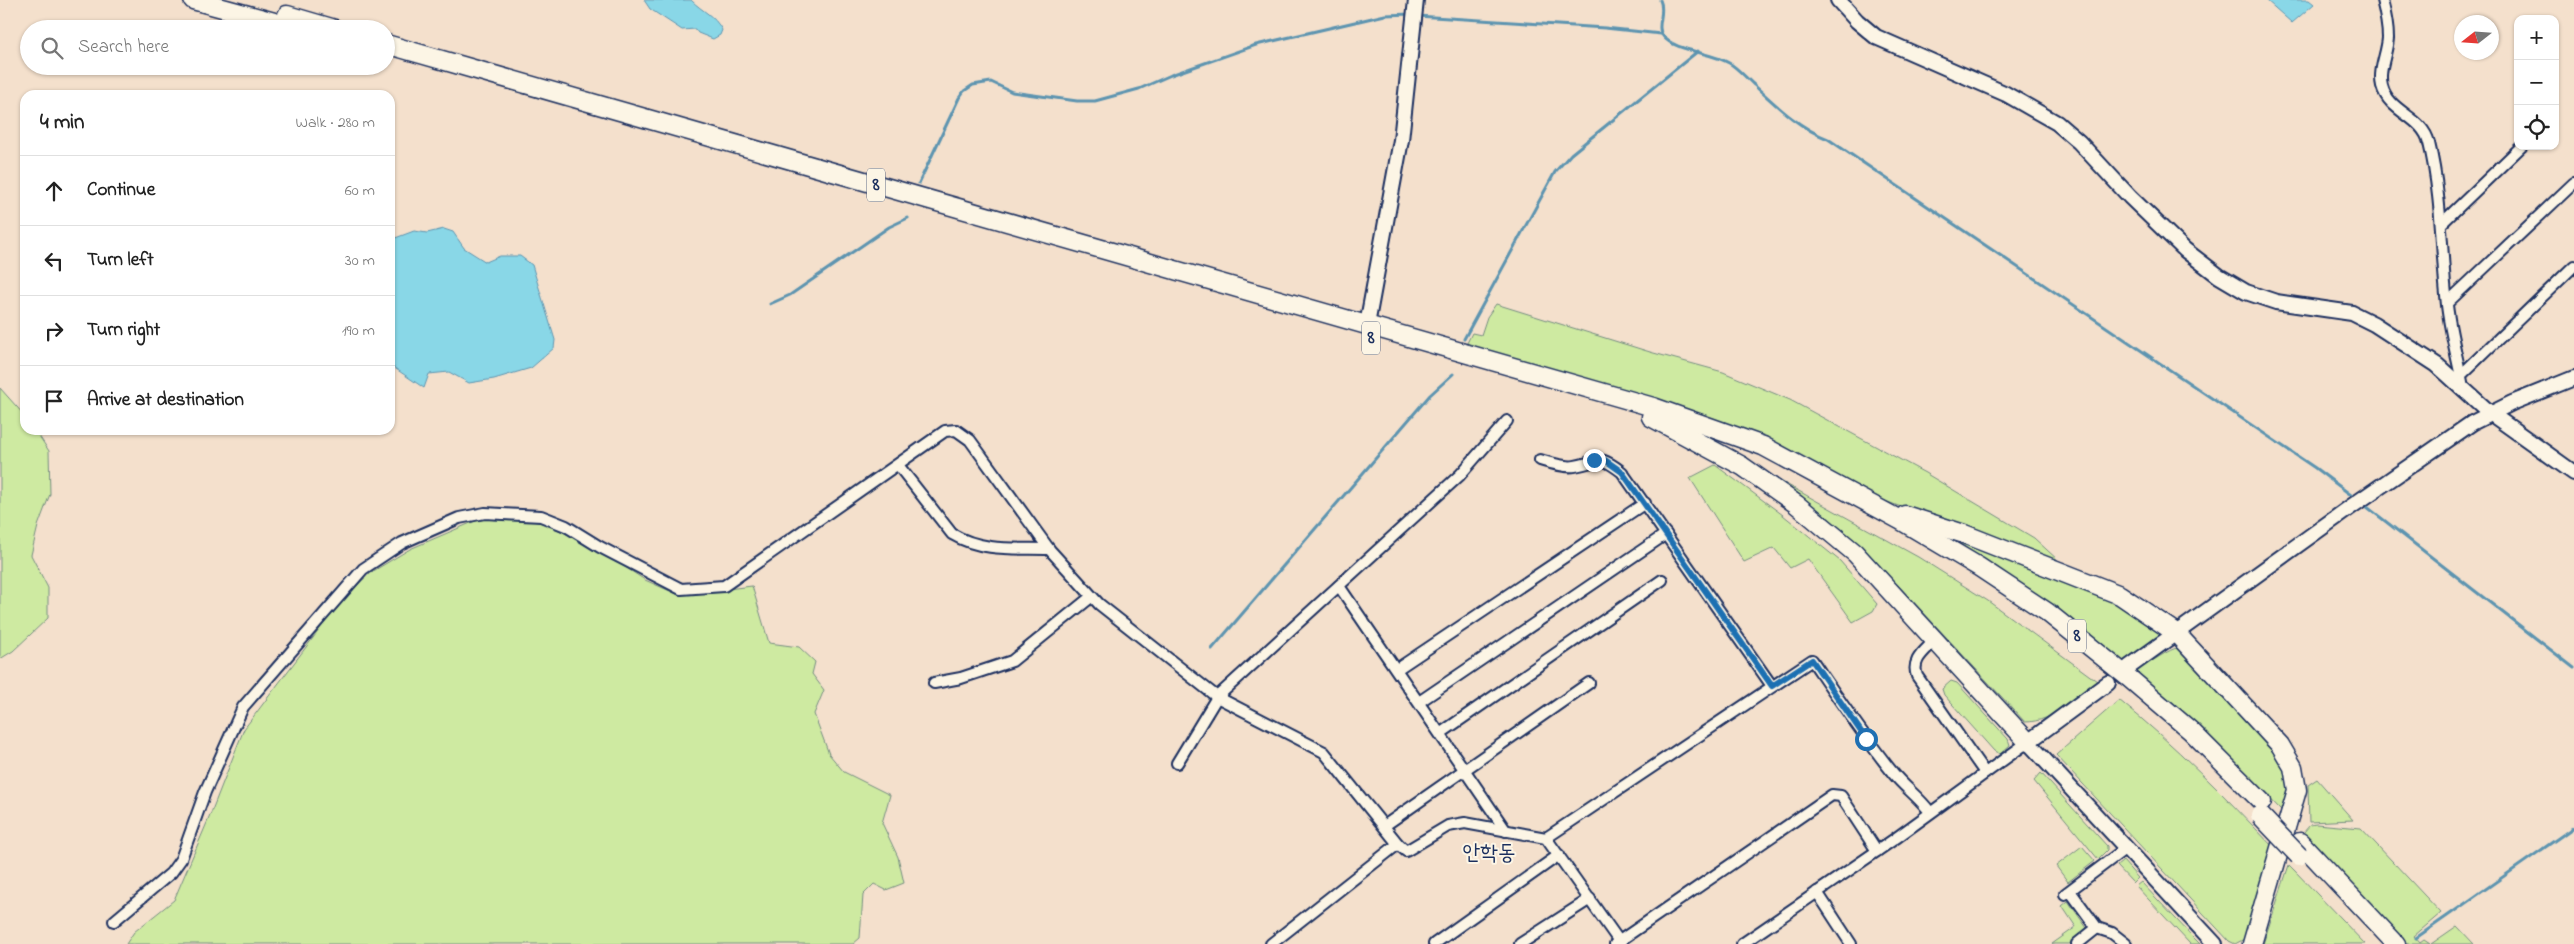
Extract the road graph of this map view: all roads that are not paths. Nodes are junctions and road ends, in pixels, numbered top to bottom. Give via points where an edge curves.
1 (193, 0) edge
2 (235, 0) edge
3 (1416, 0) edge
4 (1838, 0) edge
5 (2382, 0) edge
6 (267, 20) edge
7 (304, 20) edge
8 (395, 47) edge
9 (395, 58) edge
10 (2518, 150) edge
11 (2574, 182) edge
12 (2441, 224) junction
13 (2574, 266) edge
14 (2447, 303) junction
15 (1367, 325) junction
16 (2574, 378) edge
17 (2462, 381) junction
18 (2490, 413) junction
19 (1651, 417) junction
20 (1507, 421) dead end
21 (1540, 460) dead end
22 (898, 464) junction
23 (2574, 473) edge
24 (1867, 502) junction
25 (1645, 503) junction
26 (1666, 534) junction
27 (1049, 549) junction
28 (1662, 580) dead end
29 (1339, 586) junction
30 (1091, 596) junction
31 (2176, 633) junction
32 (1935, 640) junction
33 (2129, 667) dead end
34 (1397, 669) junction
35 (934, 682) dead end
36 (1589, 683) dead end
37 (2108, 683) dead end
38 (1772, 686) junction
39 (1218, 697) junction
40 (1419, 702) junction
41 (1441, 733) junction
42 (2028, 742) junction
43 (1177, 763) dead end
44 (1465, 768) junction
45 (1985, 773) junction
46 (2261, 808) junction
47 (1930, 812) junction
48 (1384, 826) junction
49 (1506, 831) junction
50 (1546, 838) junction
51 (1398, 844) junction
52 (2126, 848) junction
53 (2299, 849) junction
54 (1877, 851) junction
55 (1560, 855) junction
56 (1817, 892) junction
57 (1590, 899) junction
58 (114, 921) dead end
59 (2097, 928) junction
60 (1618, 943) edge
61 (1271, 944) edge
62 (1434, 944) edge
63 (1520, 944) edge
64 (1742, 944) edge
65 (1851, 944) edge
66 (2077, 944) edge
67 (2126, 944) edge
68 (2215, 944) edge
69 (2252, 944) edge
70 (2381, 944) edge
71 (2396, 944) edge

1 - 6 highway
2 - 7 highway
3 - 15 street via 1401,140
4 - 17 street via 1876,37 2006,94 2057,123 2178,244 2219,276 2246,292 2276,302 2352,313
5 - 12 street via 2388,36 2382,84 2386,97 2394,106 2425,131 2436,180
8 - 15 highway, 8
9 - 19 highway, 8
10 - 12 street
11 - 14 street
12 - 14 street
13 - 17 street
14 - 17 street
15 - 24 highway, 8 via 1711,426 1763,446
16 - 18 street
17 - 18 street
18 - 23 street
18 - 31 street via 2352,506
19 - 32 highway via 1742,466 1796,504 1856,554
19 - 46 highway, 8 via 1710,435 1757,455 1900,531 1978,578 2041,622 2141,702
20 - 29 street via 1460,475
21 - 25 street via 1574,466 1605,460 1622,472
22 - 27 street via 952,534 963,541 987,548
22 - 27 street via 945,431 956,430 970,440
22 - 58 street via 724,586 681,589 566,526 541,516 485,513 459,518 402,543 379,557 351,582 243,707 205,792 181,859 171,873
24 - 31 highway via 1964,534 2120,595
24 - 46 highway, 8 via 1979,567 2046,612 2191,731
25 - 26 street
25 - 34 street
26 - 38 street
26 - 40 street
27 - 30 street
28 - 41 street
29 - 34 street
29 - 39 street
30 - 35 street via 1012,662 961,678
30 - 39 street
31 - 33 street
31 - 69 highway via 2280,744 2293,767 2297,790 2293,809
32 - 42 highway
32 - 45 street via 1916,661 1917,676
34 - 40 street
36 - 44 street
37 - 42 street
38 - 47 street via 1812,660 1866,739 1901,783
38 - 50 street
39 - 43 street
39 - 48 street via 1324,752
40 - 41 street
41 - 44 street
42 - 45 street
42 - 52 street
44 - 48 street
44 - 49 street
45 - 47 street
46 - 53 highway, 8
47 - 54 street
48 - 51 street
49 - 50 street
49 - 51 street via 1465,823 1448,826 1406,851
50 - 55 street
51 - 61 street
52 - 59 street via 2068,892
52 - 68 street
53 - 70 highway, 8
53 - 71 highway, 8
54 - 56 street
54 - 60 street via 1841,796 1832,795
55 - 57 street
55 - 62 street
56 - 64 street
56 - 65 street
57 - 60 street
57 - 63 street
59 - 66 street
59 - 67 street via 2112,932

